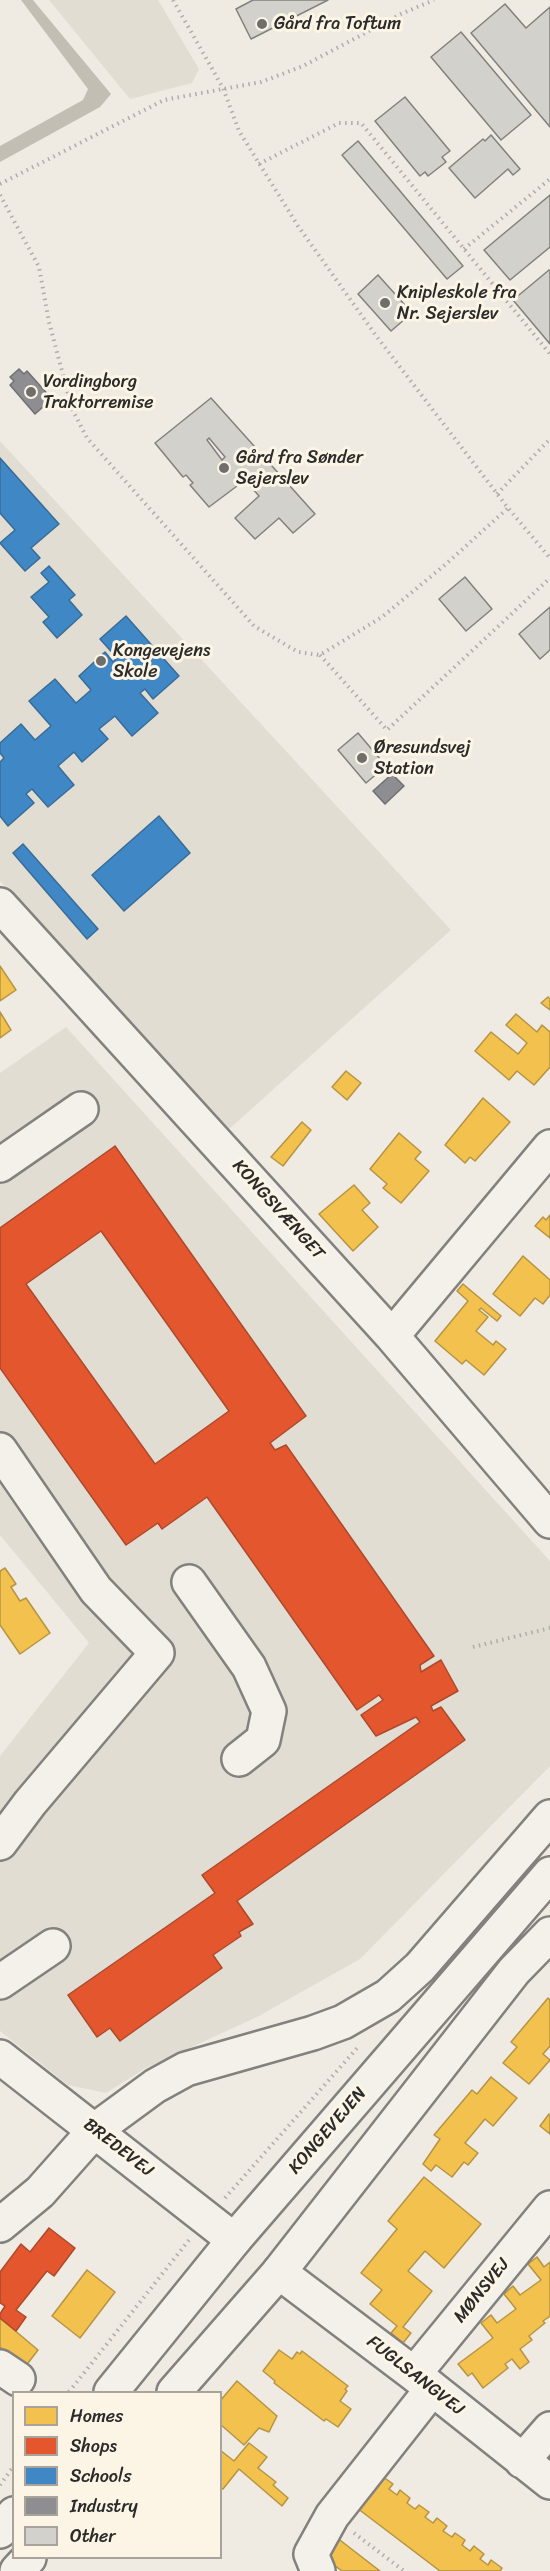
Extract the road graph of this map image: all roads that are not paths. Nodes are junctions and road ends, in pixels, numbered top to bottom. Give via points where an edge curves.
1 (2, 911) edge
2 (81, 1109) dead end
3 (550, 1147) edge
4 (0, 1165) edge
5 (392, 1336) junction
6 (0, 1450) edge
7 (550, 1521) edge
8 (189, 1582) dead end
9 (239, 1759) dead end
10 (550, 1817) edge
11 (0, 1843) edge
12 (550, 1874) edge
13 (550, 1934) edge
14 (53, 1946) dead end
15 (0, 1982) edge
16 (0, 2057) edge
17 (95, 2130) junction
18 (550, 2208) edge
19 (0, 2225) edge
20 (234, 2240) junction
21 (279, 2272) junction
22 (423, 2381) junction
23 (112, 2391) edge
24 (175, 2391) edge
25 (550, 2429) edge
26 (522, 2461) junction
27 (550, 2482) edge
28 (12, 2516) edge
29 (0, 2531) edge
30 (28, 2559) edge
31 (17, 2571) edge
32 (318, 2571) edge

1 - 5 street, KONGSVÆNGET
2 - 4 street
3 - 5 street
5 - 7 street, KONGSVÆNGET
6 - 11 street via 96,1590 157,1653
8 - 9 street via 249,1667 269,1711 263,1740
10 - 17 street via 420,1967 388,1996 343,2022 313,2033 186,2069 155,2086
12 - 20 street, KONGEVEJEN
13 - 21 street via 514,1971
14 - 15 street
16 - 17 street, BREDEVEJ
17 - 19 street via 40,2192
17 - 20 street, BREDEVEJ
18 - 22 street, MØNSVEJ
20 - 23 street, KONGEVEJEN
21 - 22 street, FUGLSANGVEJ
21 - 24 street
22 - 26 street, FUGLSANGVEJ
22 - 32 street, MØNSVEJ via 332,2516 311,2554
25 - 26 street
26 - 27 street, FUGLSANGVEJ
28 - 29 street
30 - 31 street

